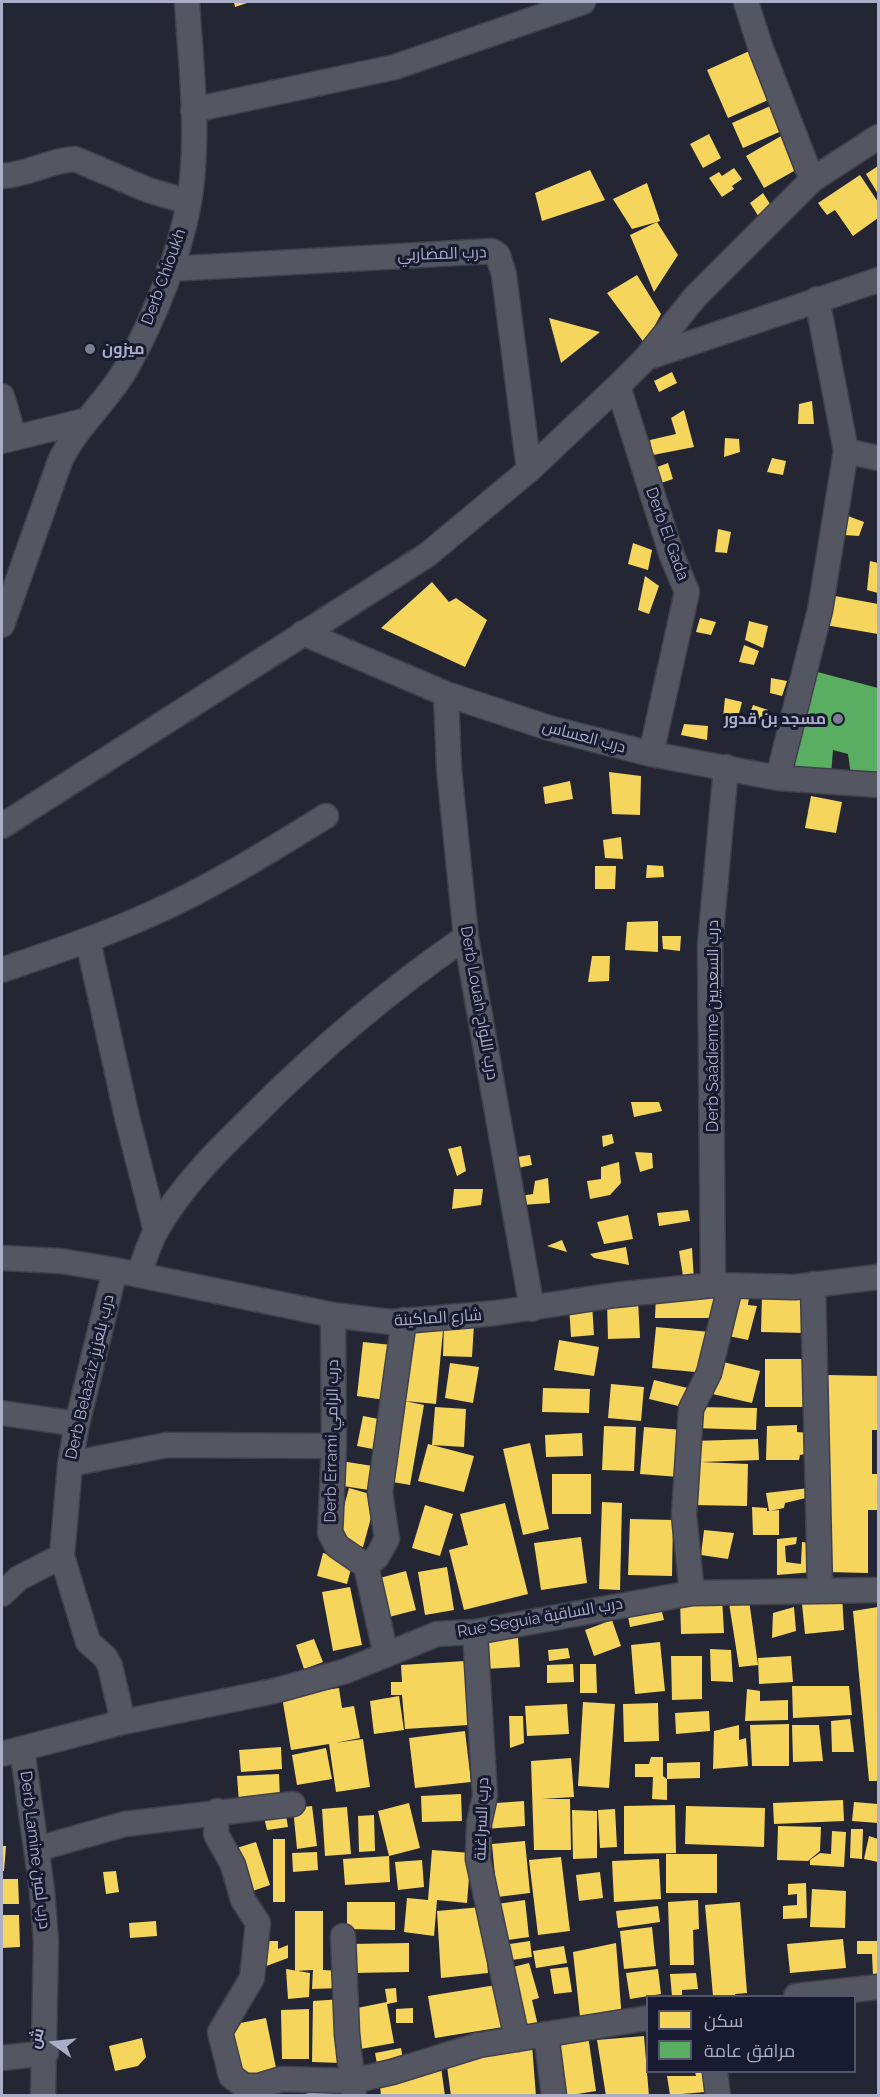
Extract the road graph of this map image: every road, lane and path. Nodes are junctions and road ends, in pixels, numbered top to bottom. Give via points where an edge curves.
1 (188, 2) edge
2 (583, 2) edge
3 (746, 2) edge
4 (193, 110) junction
5 (879, 137) edge
6 (2, 176) edge
7 (812, 180) junction
8 (189, 202) junction
9 (169, 269) junction
10 (879, 280) edge
11 (817, 299) junction
12 (646, 358) junction
13 (618, 386) junction
14 (2, 396) edge
15 (84, 421) junction
16 (8, 439) edge
17 (846, 451) junction
18 (879, 458) edge
19 (530, 470) junction
20 (2, 624) edge
21 (303, 633) junction
22 (446, 694) junction
23 (651, 754) junction
24 (726, 767) junction
25 (778, 778) junction
26 (879, 785) edge
27 (326, 816) dead end
28 (2, 826) edge
29 (466, 937) junction
30 (88, 940) junction
31 (2, 970) edge
32 (156, 1231) junction
33 (2, 1258) edge
34 (115, 1270) junction
35 (138, 1275) junction
36 (879, 1276) edge
37 (813, 1284) junction
38 (722, 1286) junction
39 (532, 1309) junction
40 (333, 1315) junction
41 (404, 1320) junction
42 (2, 1413) edge
43 (77, 1424) junction
44 (334, 1446) junction
45 (70, 1464) junction
46 (62, 1556) junction
47 (366, 1566) junction
48 (820, 1590) junction
49 (879, 1590) edge
50 (692, 1593) junction
51 (2, 1594) edge
52 (475, 1632) junction
53 (386, 1655) junction
54 (123, 1722) junction
55 (12, 1751) edge
56 (293, 1804) dead end
57 (217, 1811) junction
58 (37, 1849) junction
59 (344, 1936) dead end
60 (879, 1987) edge
61 (805, 1995) edge
62 (646, 2018) edge
63 (546, 2034) junction
64 (517, 2039) junction
65 (46, 2053) junction
66 (2, 2058) edge
67 (715, 2073) edge
68 (353, 2088) edge
69 (43, 2096) edge
70 (554, 2096) edge
71 (718, 2096) edge

1 - 4 street, Derb Chioukh
2 - 4 street via 395,67
3 - 7 street
4 - 8 street, Derb Chioukh
5 - 7 street
6 - 8 street via 75,159 148,190
7 - 12 street via 694,297
8 - 9 street, Derb Chioukh
9 - 15 street, Derb Chioukh via 118,384
9 - 19 street, درب المضاربي via 492,251 498,255 504,275
10 - 11 street
11 - 12 street
11 - 17 street
12 - 13 street
13 - 19 street
13 - 23 street, Derb El Gada via 687,592
14 - 16 street
15 - 16 street
15 - 20 street, Derb Chioukh via 60,461
17 - 18 street
17 - 25 street via 820,609
19 - 21 street via 428,555
21 - 22 street, درب العساس
21 - 28 street
22 - 23 street, درب العساس via 549,728
22 - 29 street, Derb Louah درب اللواح via 449,769
23 - 24 street, درب العساس
24 - 25 street, درب العساس
24 - 38 street, Derb Saâdienne درب السعديين via 710,944
25 - 26 street, درب العساس
27 - 30 street via 194,893
29 - 32 street via 404,981 284,1085 183,1189
29 - 39 street, Derb Louah درب اللواح
30 - 31 street
30 - 32 street
32 - 35 street
33 - 34 street, شارع الماكينة
34 - 35 street, شارع الماكينة
34 - 43 street, Derb Belaâziz درب بلعزيز
35 - 40 street, شارع الماكينة
36 - 37 street, شارع الماكينة
37 - 38 street, شارع الماكينة
37 - 48 street
38 - 39 street, شارع الماكينة via 615,1295
38 - 50 street, Derb Saâdienne درب السعديين via 709,1373 691,1409 684,1515
39 - 41 street, شارع الماكينة
40 - 41 street, شارع الماكينة
40 - 44 street, Derb Errami درب الرامي
41 - 47 street via 380,1492 387,1539 377,1557
42 - 43 street
43 - 45 street, Derb Belaâziz درب بلعزيز
44 - 45 street via 167,1445
44 - 47 street, Derb Errami درب الرامي via 330,1533 337,1546
45 - 46 street, Derb Belaâziz درب بلعزيز
46 - 51 street via 19,1578
46 - 54 street, Derb Belaâziz درب بلعزيز via 88,1642 110,1666
47 - 53 street
48 - 49 street, Rue Seguia درب الساقية
48 - 50 street, Rue Seguia درب الساقية
50 - 52 street, Rue Seguia درب الساقية
52 - 53 street, Rue Seguia درب الساقية via 437,1634
52 - 64 street, درب السراغنة via 485,1796 478,1859
53 - 54 street, Rue Seguia درب الساقية via 274,1691
54 - 55 street, Rue Seguia درب الساقية
55 - 58 street, Derb Lamine درب لمين
56 - 57 street
57 - 58 street via 125,1824
57 - 68 street via 216,1834 232,1865 243,1900 258,1923 252,1978 220,2027 231,2076 244,2086 282,2079
58 - 65 street, Derb Lamine درب لمين via 46,1941
59 - 68 street
60 - 61 street
62 - 63 street
63 - 64 street
63 - 70 street
64 - 68 street via 479,2045
65 - 66 street
65 - 69 street, Derb Lamine درب لمين
67 - 71 street

